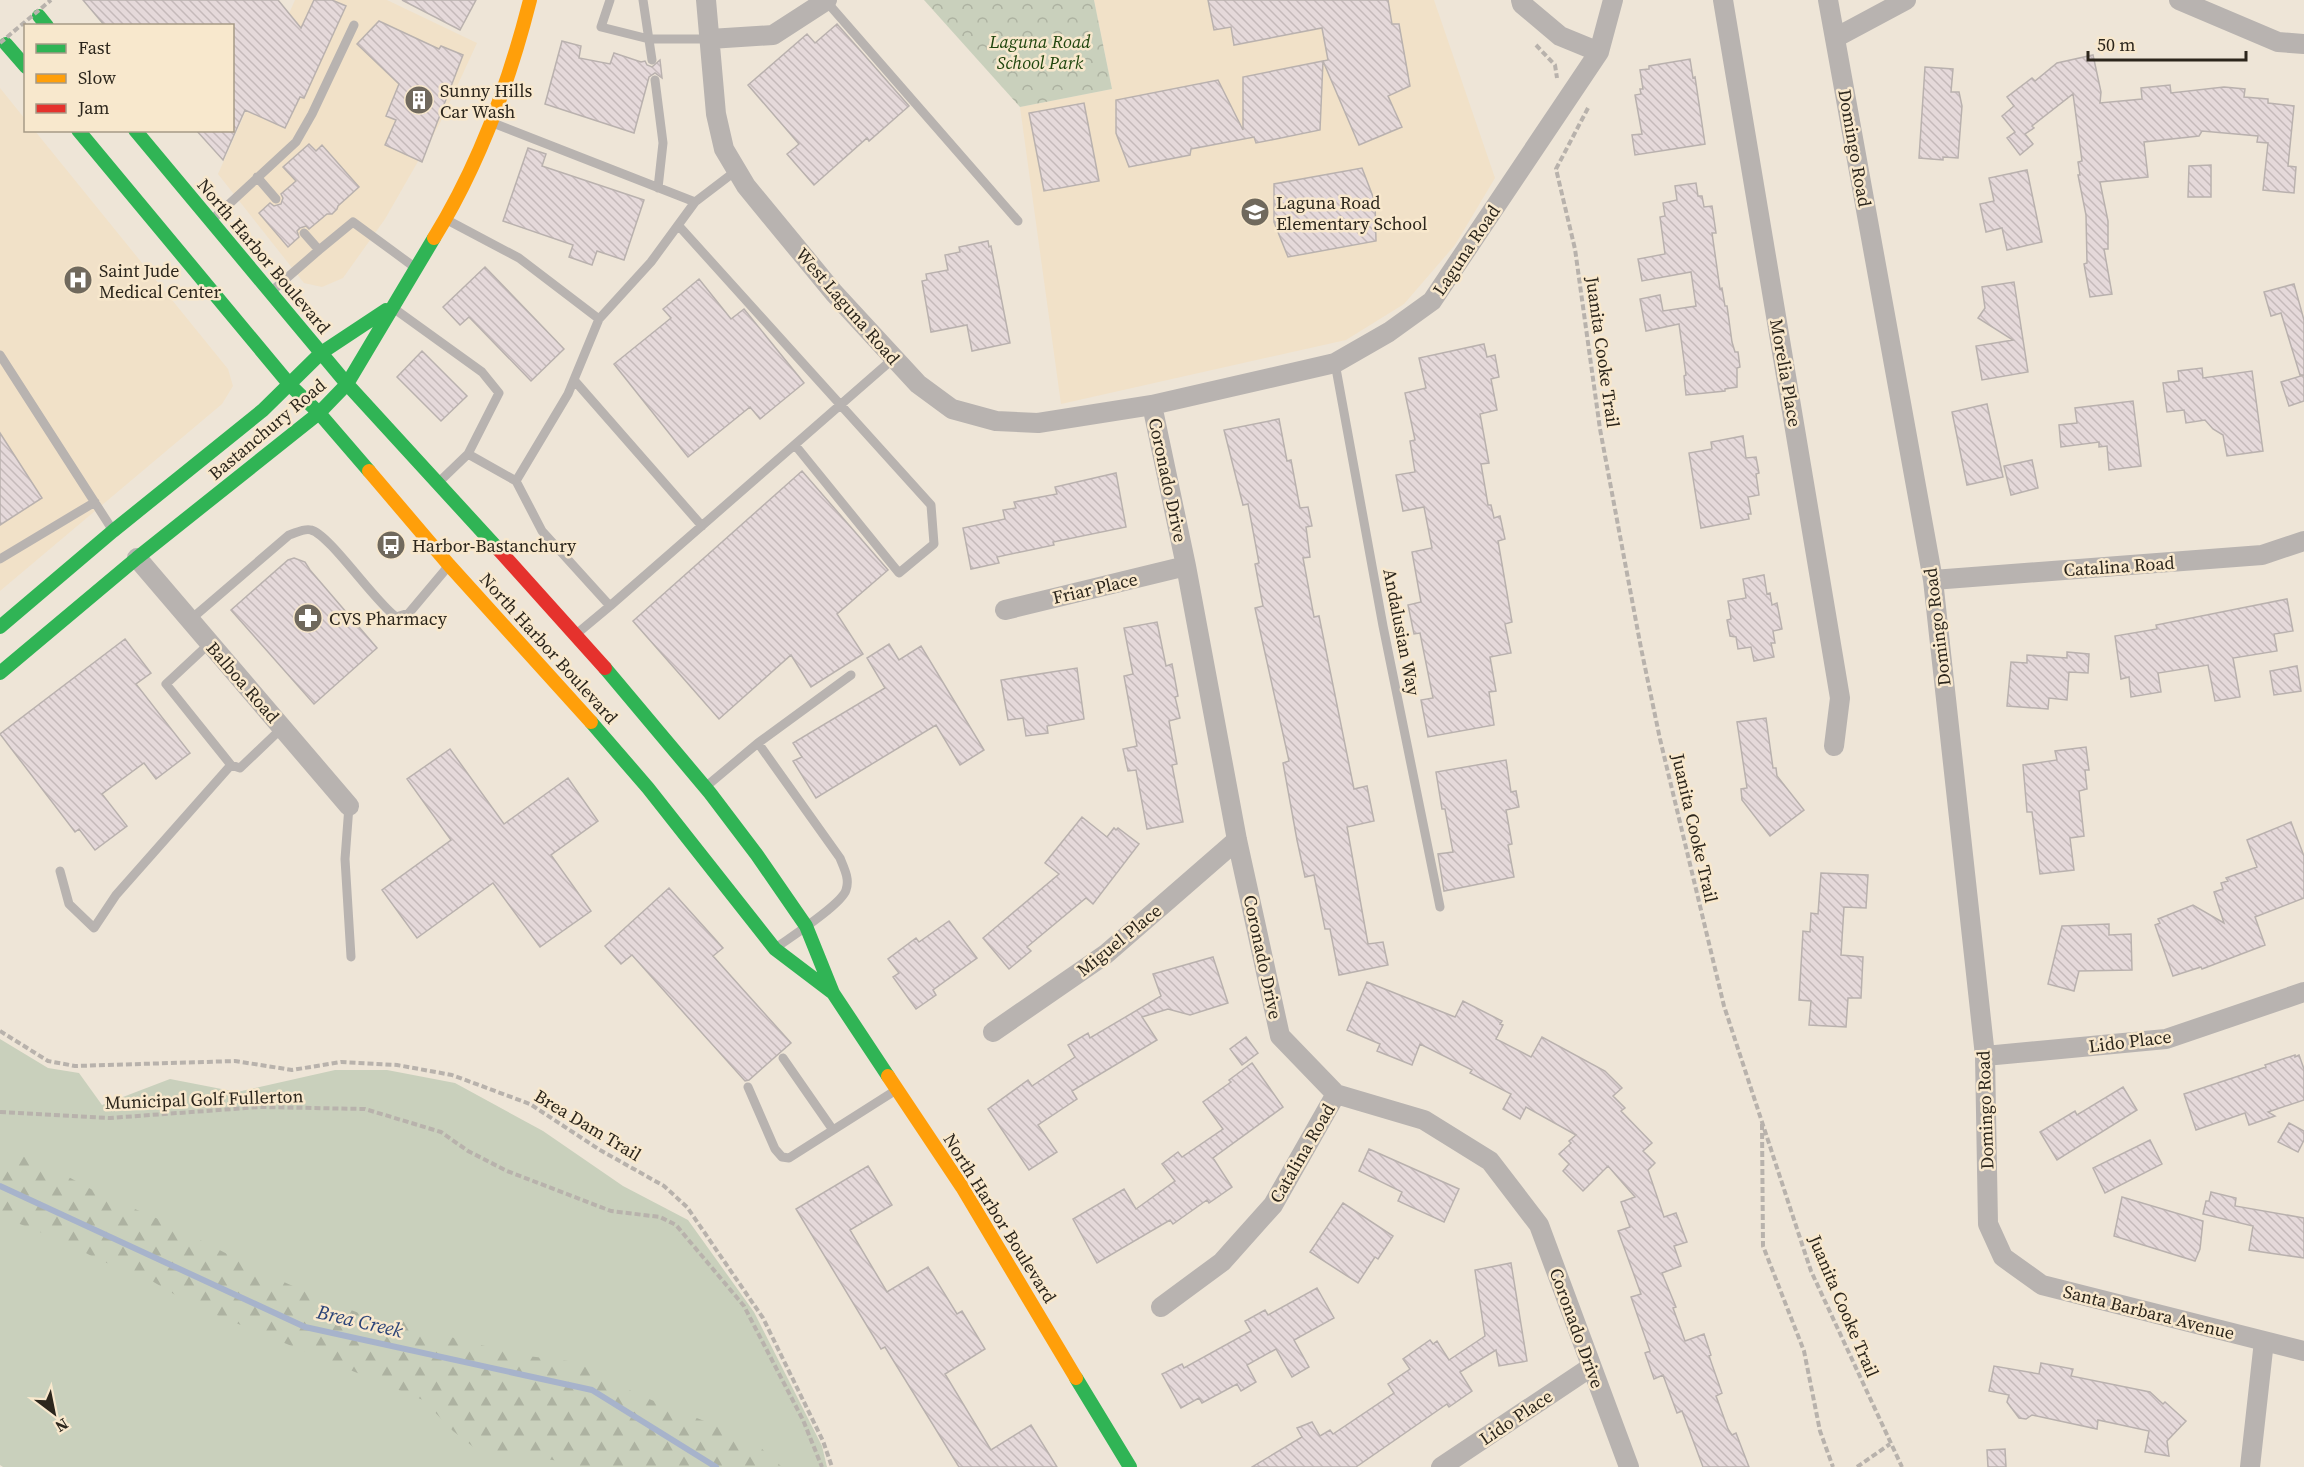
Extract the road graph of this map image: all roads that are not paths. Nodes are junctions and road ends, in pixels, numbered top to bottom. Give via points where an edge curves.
1 (530, 0) edge
2 (610, 0) edge
3 (643, 0) edge
4 (706, 0) edge
5 (826, 0) edge
6 (1521, 0) edge
7 (1613, 0) edge
8 (1723, 0) edge
9 (1828, 0) edge
10 (1906, 0) edge
11 (2179, 0) edge
12 (354, 25) dead end
13 (1835, 38) junction
14 (649, 39) junction
15 (710, 39) junction
16 (3, 44) edge
17 (2304, 44) edge
18 (1599, 52) junction
19 (652, 60) dead end
20 (24, 65) edge
21 (655, 80) dead end
22 (491, 122) junction
23 (80, 132) edge
24 (137, 132) edge
25 (736, 170) junction
26 (257, 177) junction
27 (658, 188) junction
28 (276, 199) dead end
29 (695, 202) junction
30 (446, 219) junction
31 (211, 221) junction
32 (1018, 221) dead end
33 (678, 225) junction
34 (304, 233) dead end
35 (319, 250) junction
36 (417, 270) junction
37 (270, 292) junction
38 (392, 307) junction
39 (599, 319) junction
40 (321, 353) junction
41 (0, 355) edge
42 (894, 358) junction
43 (1335, 363) junction
44 (574, 380) junction
45 (347, 384) junction
46 (290, 385) junction
47 (842, 404) junction
48 (1152, 405) junction
49 (319, 413) junction
50 (795, 445) junction
51 (468, 454) junction
52 (516, 481) junction
53 (438, 483) junction
54 (95, 502) junction
55 (702, 526) junction
56 (113, 531) junction
57 (2304, 541) edge
58 (137, 558) junction
59 (0, 559) edge
60 (449, 565) junction
61 (1186, 566) junction
62 (1933, 580) junction
63 (610, 606) junction
64 (1005, 610) dead end
65 (190, 620) junction
66 (0, 627) edge
67 (576, 634) junction
68 (210, 644) junction
69 (0, 673) edge
70 (850, 675) dead end
71 (282, 728) junction
72 (758, 743) junction
73 (1834, 746) dead end
74 (231, 765) junction
75 (705, 787) junction
76 (349, 806) joint
77 (1238, 840) junction
78 (60, 871) dead end
79 (1440, 907) dead end
80 (806, 926) junction
81 (775, 949) junction
82 (351, 957) dead end
83 (2304, 992) edge
84 (834, 993) junction
85 (993, 1032) dead end
86 (1985, 1056) junction
87 (783, 1058) dead end
88 (748, 1087) dead end
89 (898, 1090) junction
90 (1335, 1094) junction
91 (833, 1130) junction
92 (2002, 1257) joint
93 (1161, 1307) dead end
94 (2264, 1341) junction
95 (2304, 1351) edge
96 (1591, 1367) junction
97 (1130, 1467) edge
98 (1441, 1467) edge
99 (1629, 1467) edge
100 (2250, 1467) edge

1 - 22 main road
2 - 14 lane via 601,27
3 - 14 lane
4 - 15 street, West Laguna Road
5 - 15 street via 773,35
5 - 32 lane
6 - 18 street via 1560,36
7 - 18 street, Laguna Road
8 - 73 street, Morelia Place via 1840,698
9 - 13 street, Domingo Road
10 - 13 street
11 - 17 street via 2278,42
12 - 26 lane via 296,142
13 - 62 street, Domingo Road
14 - 15 lane
14 - 19 lane
15 - 25 street, West Laguna Road via 716,114 724,150
16 - 20 main road
18 - 43 street, Laguna Road via 1432,301
21 - 27 lane via 663,142
22 - 27 lane
22 - 30 main road
23 - 46 main road, North Harbor Boulevard
24 - 31 main road, North Harbor Boulevard
25 - 29 lane
25 - 42 street, West Laguna Road via 834,293
26 - 28 lane
26 - 31 lane
27 - 29 lane
29 - 33 lane
30 - 36 main road
30 - 39 lane via 519,258
31 - 37 main road, North Harbor Boulevard
33 - 39 lane via 651,262
33 - 47 lane
34 - 35 lane
35 - 36 lane via 353,222
35 - 37 lane
36 - 38 main road
37 - 40 main road, North Harbor Boulevard
38 - 40 main road, Bastanchury Road
38 - 45 main road, Bastanchury Road
38 - 51 lane via 482,372 499,393
39 - 44 lane
40 - 45 main road, North Harbor Boulevard
40 - 46 main road, Bastanchury Road
41 - 54 lane
42 - 47 lane
42 - 48 street, West Laguna Road via 918,384 952,408 996,421 1038,423
43 - 48 street, Laguna Road
43 - 79 lane, Andalusian Way
44 - 52 lane
44 - 55 lane
45 - 49 main road, Bastanchury Road
45 - 53 main road, North Harbor Boulevard
46 - 49 main road, North Harbor Boulevard
46 - 56 main road, Bastanchury Road
47 - 50 lane
47 - 50 lane via 931,505 934,544 899,573
48 - 61 street, Coronado Drive
49 - 58 main road, Bastanchury Road
49 - 60 main road, North Harbor Boulevard
50 - 55 lane
51 - 52 lane
51 - 53 lane
52 - 63 lane via 542,531
53 - 67 main road, North Harbor Boulevard
54 - 56 lane
54 - 59 lane
55 - 63 lane
56 - 66 main road, Bastanchury Road
57 - 62 street, Catalina Road via 2262,555
58 - 65 street, Balboa Road
58 - 69 main road, Bastanchury Road
60 - 65 lane via 409,613 396,617 329,543 308,529 289,536
60 - 81 main road, North Harbor Boulevard via 618,753
61 - 64 street, Friar Place
61 - 77 street, Coronado Drive
62 - 86 street, Domingo Road
63 - 67 lane
65 - 68 street, Balboa Road
67 - 75 main road, North Harbor Boulevard
68 - 71 street, Balboa Road
68 - 74 lane via 166,684
70 - 72 lane
71 - 74 lane via 240,768
71 - 76 street, Balboa Road
72 - 75 lane
72 - 80 lane via 840,858 847,878 842,897
74 - 78 lane via 116,895 94,928 69,904
75 - 80 main road, North Harbor Boulevard
76 - 82 lane via 345,859
77 - 85 street, Miguel Place via 1106,954
77 - 90 street, Coronado Drive via 1280,1036
80 - 81 lane
80 - 84 main road, North Harbor Boulevard
81 - 84 main road, North Harbor Boulevard
83 - 86 street, Lido Place via 2166,1039
84 - 89 main road, North Harbor Boulevard
86 - 92 street, Domingo Road via 1988,1224
87 - 91 lane
88 - 91 lane via 782,1157 789,1158
89 - 91 lane
89 - 97 main road, North Harbor Boulevard via 962,1187
90 - 93 street, Catalina Road via 1273,1205 1222,1262
90 - 96 street, Coronado Drive via 1424,1120 1490,1161 1539,1225
92 - 94 street, Santa Barbara Avenue via 2042,1285
94 - 95 street, Santa Barbara Avenue
94 - 100 street
96 - 98 street, Lido Place
96 - 99 street, Coronado Drive

